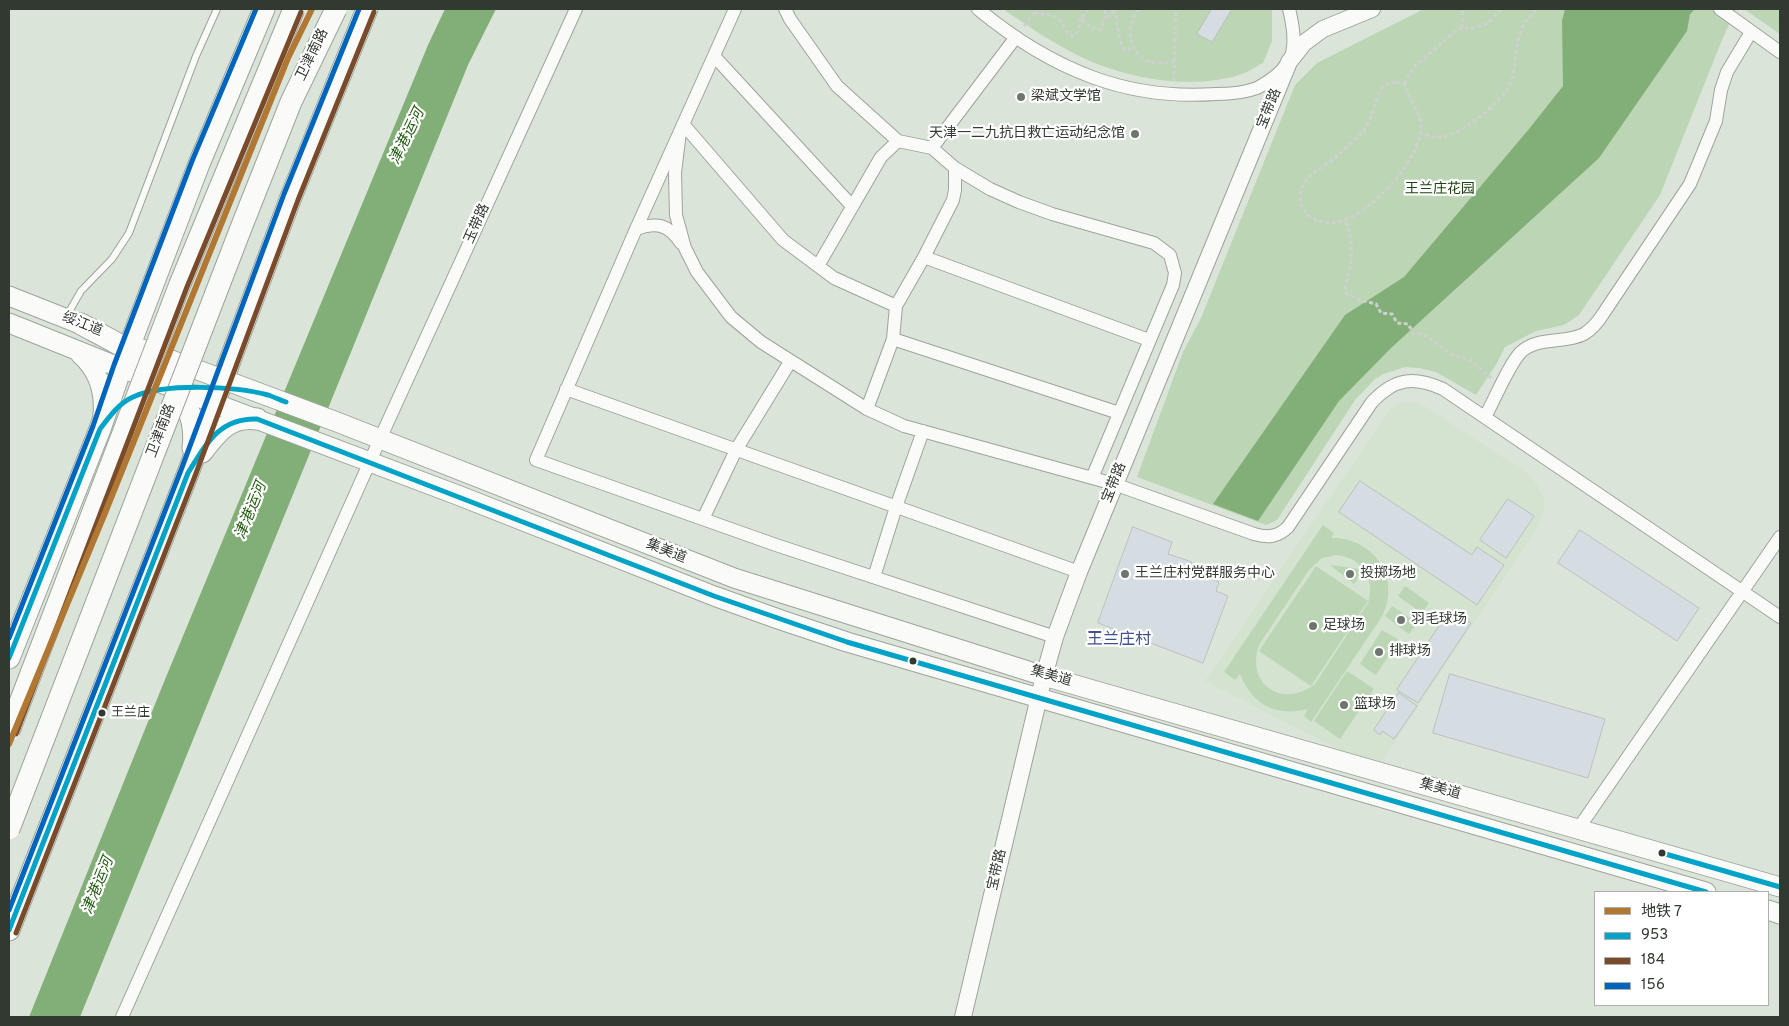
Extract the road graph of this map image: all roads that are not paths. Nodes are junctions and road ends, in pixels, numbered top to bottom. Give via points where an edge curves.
1 (216, 9) edge
2 (264, 9) edge
3 (294, 9) edge
4 (336, 9) edge
5 (367, 9) edge
6 (576, 9) edge
7 (735, 9) edge
8 (785, 9) edge
9 (978, 9) edge
10 (1289, 9) edge
11 (1372, 9) edge
12 (1720, 9) edge
13 (1751, 32) junction
14 (1016, 37) junction
15 (1780, 52) edge
16 (714, 56) junction
17 (1289, 62) junction
18 (682, 128) junction
19 (898, 141) junction
20 (932, 148) junction
21 (955, 168) junction
22 (852, 206) junction
23 (636, 229) junction
24 (685, 248) junction
25 (924, 257) junction
26 (818, 266) junction
27 (9, 296) edge
28 (896, 306) junction
29 (73, 321) junction
30 (9, 323) edge
31 (893, 339) junction
32 (1149, 340) junction
33 (70, 348) junction
34 (126, 354) junction
35 (790, 362) junction
36 (176, 389) junction
37 (566, 389) junction
38 (219, 391) junction
39 (867, 409) junction
40 (1119, 413) junction
41 (1486, 417) junction
42 (256, 419) junction
43 (100, 429) junction
44 (923, 431) junction
45 (380, 439) junction
46 (328, 447) joint
47 (736, 450) junction
48 (370, 462) junction
49 (188, 473) junction
50 (1092, 478) junction
51 (1114, 484) junction
52 (896, 507) junction
53 (703, 519) junction
54 (1780, 537) edge
55 (1079, 572) junction
56 (874, 577) junction
57 (1744, 591) junction
58 (1780, 617) edge
59 (1054, 637) junction
60 (9, 658) edge
61 (1044, 676) junction
62 (1039, 698) junction
63 (9, 731) edge
64 (9, 829) edge
65 (1578, 830) junction
66 (1780, 887) edge
67 (1703, 891) edge
68 (9, 930) edge
69 (122, 1017) edge
70 (963, 1017) edge

1 - 29 lane via 129,233 112,259 81,291
2 - 34 main road via 199,164
3 - 63 main road, bridge via 180,284
4 - 64 main road, 卫津南路, bridge via 291,102
5 - 38 main road via 291,197
6 - 45 street, 玉带路
7 - 16 street
8 - 19 street via 837,86
9 - 14 street
10 - 17 street via 1293,42
11 - 17 street, 宝带路 via 1324,29 1304,43
12 - 13 street
13 - 15 street
13 - 41 street via 1727,72 1716,121 1690,184 1597,323 1577,336 1520,352
14 - 17 street via 1091,77 1134,90 1174,95 1229,94 1255,89 1267,83
14 - 20 street
16 - 18 street
16 - 22 street
17 - 51 street, 宝带路
18 - 23 street
18 - 24 street via 675,173 676,215
18 - 26 street via 783,240
19 - 20 street
19 - 22 street via 881,157
20 - 21 street
21 - 25 street via 953,200
21 - 32 street via 990,190 1019,202 1163,248 1170,255 1176,273
22 - 26 street
23 - 24 street via 658,225 666,227
23 - 37 street
24 - 35 street via 698,272 732,317 760,342
25 - 28 street
25 - 32 street
26 - 28 street via 834,278
27 - 29 main road, 绥江道
28 - 31 street
29 - 34 main road
30 - 33 main road, 绥江道
31 - 39 street
31 - 40 street
32 - 40 street
33 - 34 main road, 绥江道
33 - 43 main road via 90,365 101,382 104,403
34 - 36 main road via 158,371
34 - 38 main road, 绥江道
34 - 43 main road
35 - 39 street
35 - 47 street
36 - 38 main road, 绥江道
36 - 43 main road via 149,391 132,397
36 - 49 main road via 186,402 193,420 195,438
37 - 47 street
37 - 53 street via 536,460
38 - 42 main road, 绥江道
38 - 45 main road, 集美道 via 267,395
38 - 49 main road
39 - 44 street
40 - 50 street
41 - 51 street via 1429,383 1415,380 1391,385 1372,402 1288,527 1274,537 1254,534
41 - 57 street
42 - 46 main road, 绥江道
42 - 49 main road via 239,418 223,428
43 - 60 main road
44 - 50 street
44 - 52 street
45 - 48 street, 玉带路
45 - 61 main road, 集美道 via 734,578
46 - 48 main road, 集美道
47 - 52 street
47 - 53 street
48 - 62 main road, 集美道 via 781,620
48 - 69 street, 玉带路
49 - 68 main road
50 - 51 street
51 - 55 street, 宝带路
52 - 55 street
52 - 56 street
53 - 56 street
54 - 57 street
55 - 59 street, 宝带路
56 - 59 street
57 - 58 street
57 - 65 street
59 - 61 street, 宝带路
61 - 62 street, 宝带路
61 - 65 main road, 集美道
62 - 67 main road, 集美道
62 - 70 street, 宝带路
65 - 66 main road, 集美道

